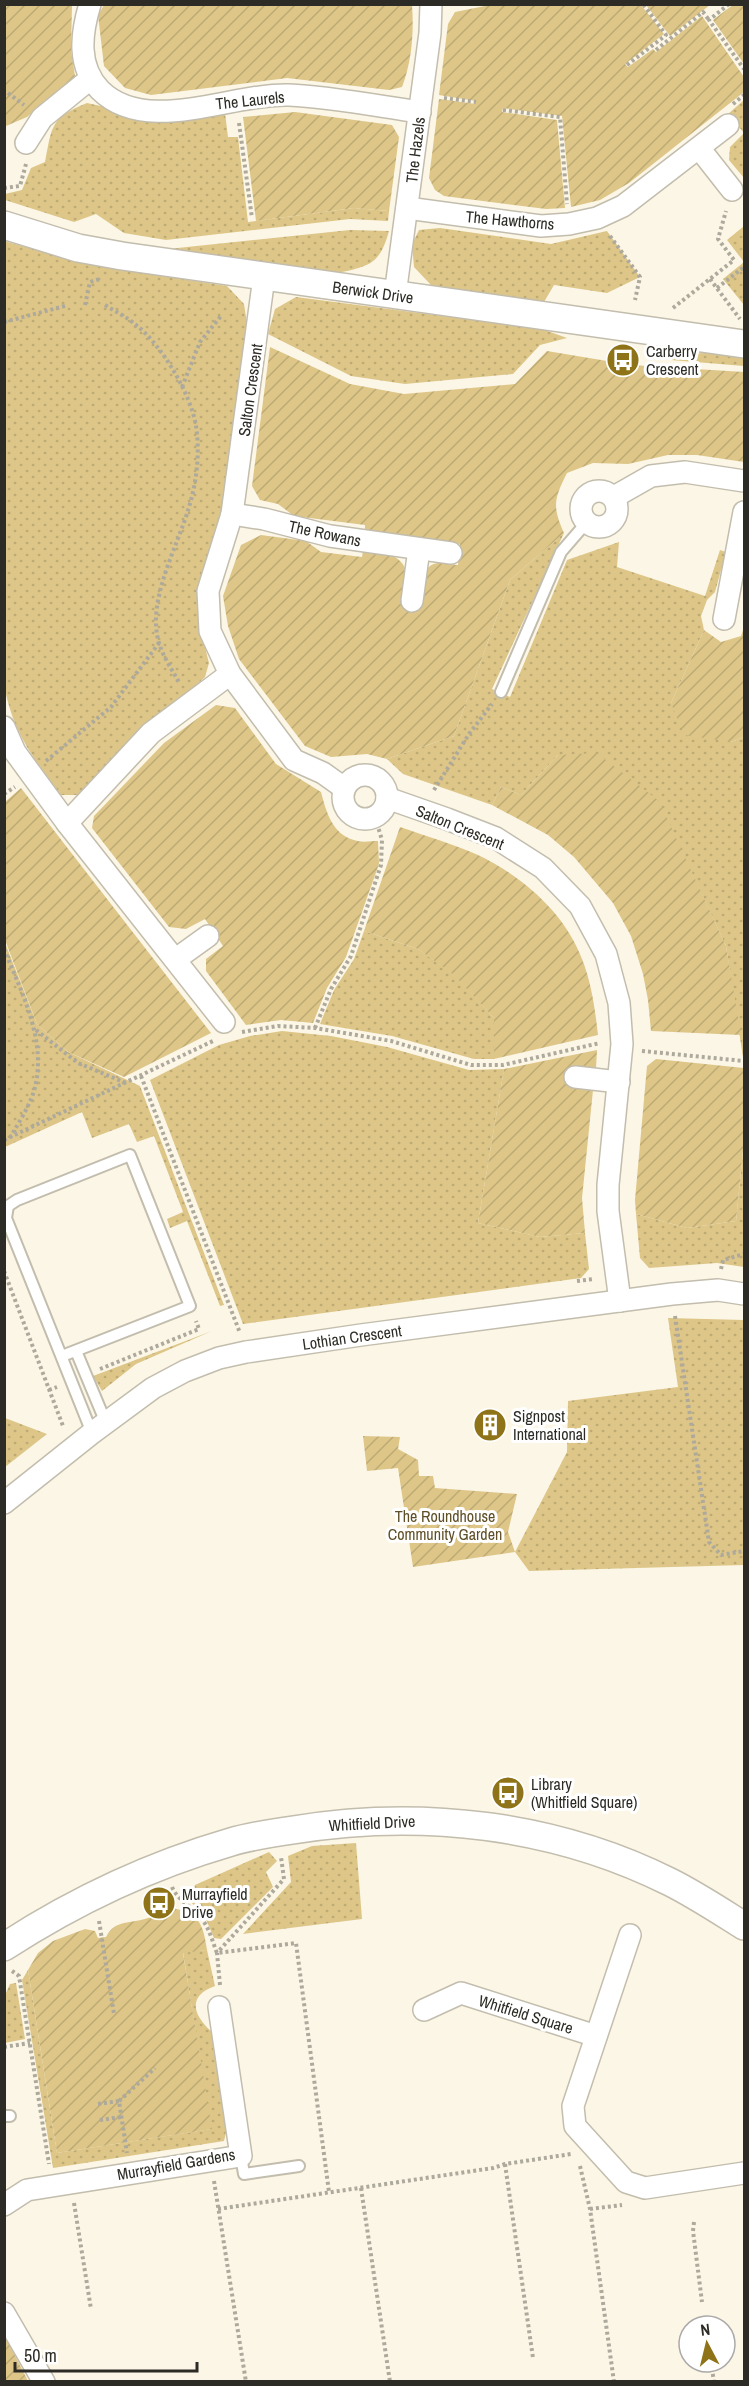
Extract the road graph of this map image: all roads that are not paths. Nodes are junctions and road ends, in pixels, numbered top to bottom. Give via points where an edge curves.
1 (90, 4) edge
2 (431, 4) edge
3 (90, 79) junction
4 (421, 103) junction
5 (728, 125) dead end
6 (26, 143) road end
7 (699, 148) junction
8 (732, 190) road end
9 (407, 208) junction
10 (4, 225) edge
11 (264, 277) junction
12 (395, 295) junction
13 (744, 344) edge
14 (744, 481) edge
15 (744, 512) edge
16 (232, 514) junction
17 (588, 522) joint
18 (419, 549) junction
19 (452, 554) dead end
20 (412, 601) dead end
21 (724, 619) dead end
22 (230, 674) junction
23 (501, 692) road end
24 (4, 727) edge
25 (344, 788) junction
26 (387, 798) junction
27 (67, 824) junction
28 (208, 936) dead end
29 (176, 959) junction
30 (227, 1031) road end
31 (575, 1077) dead end
32 (619, 1082) junction
33 (744, 1294) edge
34 (620, 1301) junction
35 (76, 1351) junction
36 (62, 1356) junction
37 (99, 1428) junction
38 (4, 1503) edge
39 (744, 1926) edge
40 (630, 1935) dead end
41 (4, 1947) edge
42 (219, 2007) road end
43 (424, 2010) dead end
44 (596, 2036) junction
45 (242, 2156) junction
46 (299, 2166) dead end
47 (744, 2174) edge
48 (4, 2205) edge
49 (4, 2313) edge
50 (44, 2382) edge

1 - 3 street via 82,50
2 - 4 street, The Hazels
3 - 4 street, The Laurels via 106,96 129,108 162,111 287,95
3 - 6 street via 42,118
4 - 9 street, The Hazels
5 - 7 street, The Hawthorns
7 - 8 street
7 - 9 street, The Hawthorns via 623,206 597,218 569,224 541,226
9 - 12 street, The Hazels
10 - 11 street, Berwick Drive via 78,248
11 - 12 street, Berwick Drive
11 - 16 street, Salton Crescent
12 - 13 street, Berwick Drive
14 - 17 street via 685,472 651,476 614,497 603,491 590,494 581,511
15 - 21 street
16 - 18 street, The Rowans via 330,536
16 - 22 street, Salton Crescent via 208,591 210,631
17 - 23 lane via 561,552
18 - 19 street, The Rowans
18 - 20 street
22 - 25 street, Salton Crescent via 294,760
22 - 27 street via 151,733
24 - 27 street via 15,752
25 - 26 street via 355,777 370,775 383,784
25 - 26 street via 343,804 352,816 375,817
26 - 32 street, Salton Crescent via 496,838 543,868 580,906 606,954 619,1003
27 - 29 street
28 - 29 street
29 - 30 street
31 - 32 street
32 - 34 street, Salton Crescent via 608,1202
33 - 34 street, Lothian Crescent via 718,1290
34 - 37 street, Lothian Crescent via 219,1358 153,1388
35 - 36 lane
35 - 36 lane via 190,1306 130,1155 8,1206 6,1218
35 - 37 lane
36 - 37 lane
37 - 38 street, Lothian Crescent
39 - 41 street, Whitfield Drive via 668,1882 568,1844 466,1823 339,1822 231,1842 164,1866 43,1922
40 - 44 street, Whitfield Square
42 - 45 street, Murrayfield Gardens
43 - 44 street, Whitfield Square via 461,1993
44 - 47 street, Whitfield Square via 573,2106 574,2126 626,2182 645,2188
45 - 46 lane via 244,2174
45 - 48 street, Murrayfield Gardens via 61,2183 27,2190
49 - 50 street

